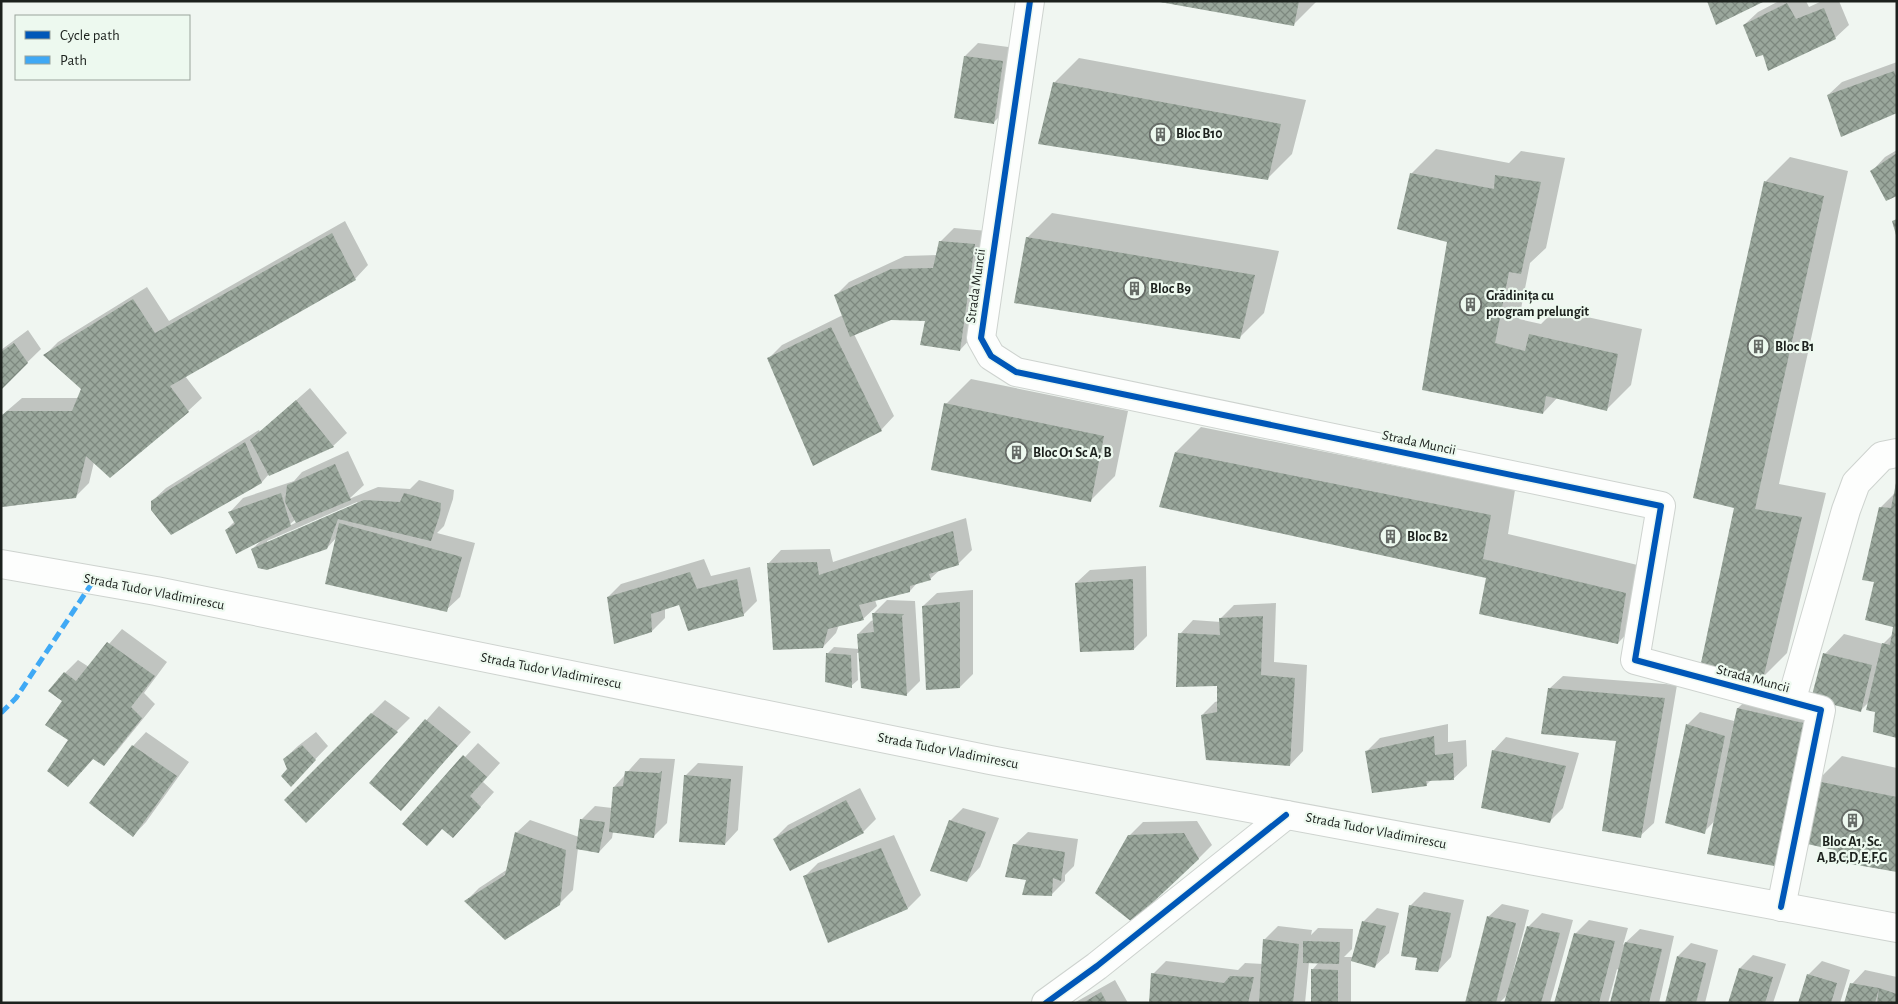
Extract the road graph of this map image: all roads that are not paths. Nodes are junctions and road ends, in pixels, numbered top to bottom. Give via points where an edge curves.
1 (1030, 1) edge
2 (1897, 452) edge
3 (1, 564) edge
4 (1791, 702) junction
5 (1286, 815) junction
6 (1781, 907) junction
7 (1897, 928) edge
8 (1046, 1003) edge

1 - 4 street, Strada Muncii via 981,338 991,356 1016,372 1661,506 1635,660
2 - 4 street via 1882,456 1856,483
3 - 5 street, Strada Tudor Vladimirescu via 156,591 990,760
4 - 6 street, Strada Muncii via 1821,710
5 - 6 street, Strada Tudor Vladimirescu
5 - 8 street
6 - 7 street, Strada Tudor Vladimirescu

